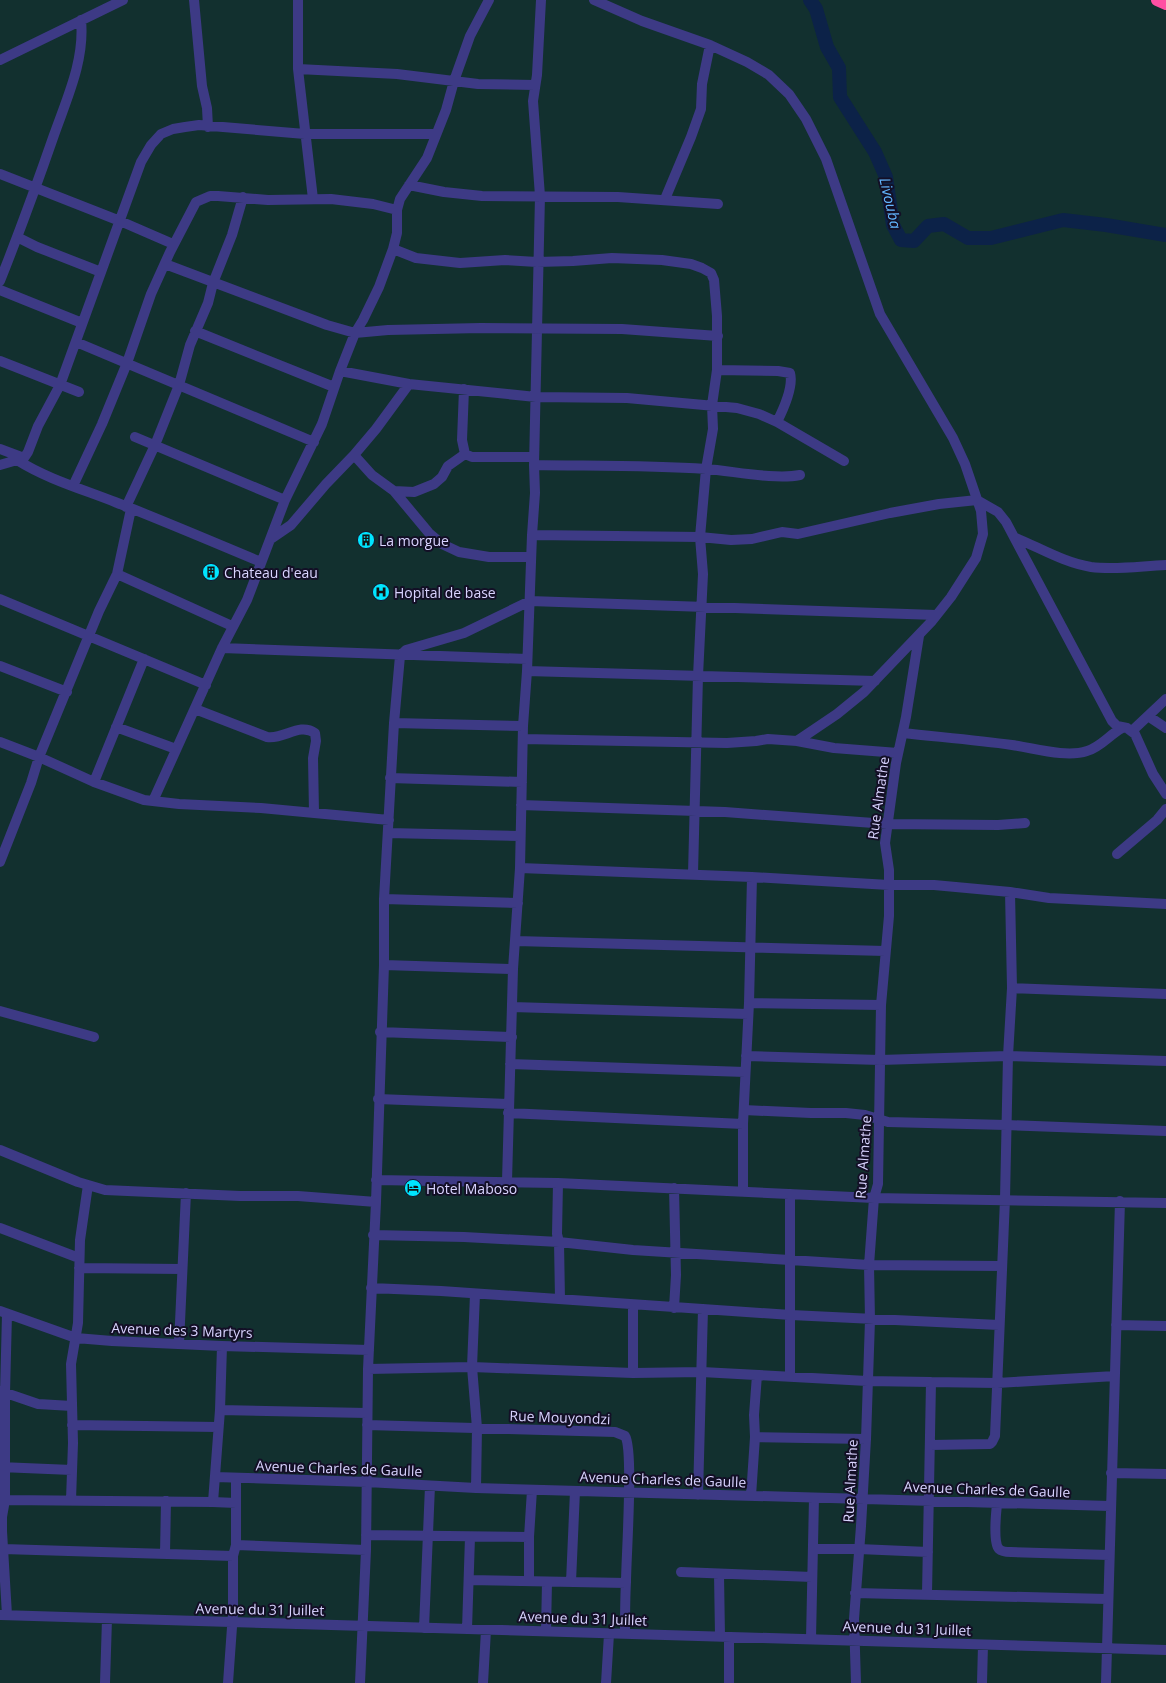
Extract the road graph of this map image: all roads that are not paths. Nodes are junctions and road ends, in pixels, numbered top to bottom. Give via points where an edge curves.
1 (123, 0) edge
2 (194, 0) edge
3 (298, 0) edge
4 (489, 0) edge
5 (541, 0) edge
6 (594, 0) edge
7 (1157, 0) edge
8 (1166, 4) edge
9 (81, 20) junction
10 (710, 45) junction
11 (0, 60) edge
12 (298, 69) junction
13 (454, 81) junction
14 (535, 85) junction
15 (208, 127) junction
16 (305, 134) junction
17 (436, 134) junction
18 (0, 174) edge
19 (409, 185) junction
20 (36, 188) junction
21 (540, 196) junction
22 (243, 198) junction
23 (313, 199) junction
24 (665, 199) junction
25 (718, 204) dead end
26 (397, 210) junction
27 (120, 221) junction
28 (17, 237) junction
29 (173, 244) junction
30 (393, 249) junction
31 (538, 262) junction
32 (165, 264) junction
33 (101, 272) junction
34 (0, 281) edge
35 (213, 283) junction
36 (0, 290) edge
37 (82, 323) junction
38 (538, 329) junction
39 (195, 331) junction
40 (355, 333) junction
41 (718, 336) junction
42 (76, 342) junction
43 (0, 361) edge
44 (127, 363) junction
45 (717, 370) junction
46 (340, 371) junction
47 (409, 384) junction
48 (60, 385) junction
49 (179, 385) junction
50 (334, 388) junction
51 (464, 389) junction
52 (79, 392) dead end
53 (536, 397) junction
54 (712, 405) junction
55 (777, 422) junction
56 (135, 437) dead end
57 (314, 442) junction
58 (155, 445) junction
59 (0, 449) edge
60 (354, 454) junction
61 (465, 454) junction
62 (20, 459) junction
63 (534, 461) junction
64 (844, 461) dead end
65 (0, 465) edge
66 (706, 469) junction
67 (800, 475) dead end
68 (73, 486) junction
69 (394, 490) junction
70 (285, 500) junction
71 (977, 500) junction
72 (129, 508) junction
73 (532, 535) junction
74 (700, 537) junction
75 (272, 538) junction
76 (1016, 538) junction
77 (532, 557) junction
78 (261, 562) junction
79 (1166, 565) edge
80 (117, 574) junction
81 (0, 599) edge
82 (530, 601) junction
83 (701, 606) junction
84 (936, 615) junction
85 (232, 626) junction
86 (89, 636) junction
87 (919, 636) junction
88 (222, 648) junction
89 (400, 656) junction
90 (144, 659) junction
91 (527, 659) junction
92 (0, 666) edge
93 (527, 671) junction
94 (698, 676) junction
95 (875, 681) junction
96 (206, 685) junction
97 (67, 692) junction
98 (1166, 699) edge
99 (194, 709) junction
100 (1148, 716) junction
101 (394, 723) junction
102 (523, 726) junction
103 (116, 727) junction
104 (1122, 728) junction
105 (1166, 728) edge
106 (1132, 731) junction
107 (903, 733) junction
108 (523, 739) junction
109 (797, 741) junction
110 (0, 742) edge
111 (696, 742) junction
112 (176, 749) junction
113 (898, 753) junction
114 (39, 757) junction
115 (390, 778) junction
116 (94, 782) junction
117 (522, 782) junction
118 (1166, 794) edge
119 (153, 801) junction
120 (521, 805) junction
121 (1166, 809) edge
122 (696, 811) junction
123 (314, 812) junction
124 (389, 820) junction
125 (1025, 823) dead end
126 (887, 824) junction
127 (388, 833) junction
128 (520, 836) junction
129 (1117, 854) dead end
130 (0, 862) edge
131 (520, 868) junction
132 (693, 874) junction
133 (752, 877) junction
134 (889, 885) junction
135 (1010, 892) junction
136 (384, 900) junction
137 (518, 903) junction
138 (1166, 904) edge
139 (516, 941) junction
140 (750, 948) junction
141 (885, 951) junction
142 (384, 966) junction
143 (513, 969) junction
144 (1012, 988) junction
145 (1166, 994) edge
146 (749, 1003) junction
147 (881, 1005) junction
148 (512, 1007) junction
149 (0, 1011) edge
150 (748, 1014) junction
151 (380, 1032) junction
152 (94, 1037) dead end
153 (512, 1037) junction
154 (746, 1056) junction
155 (1008, 1056) junction
156 (880, 1060) junction
157 (1166, 1061) edge
158 (510, 1064) junction
159 (745, 1072) junction
160 (378, 1099) junction
161 (508, 1108) junction
162 (744, 1110) junction
163 (880, 1119) junction
164 (743, 1124) junction
165 (1006, 1124) junction
166 (1166, 1131) edge
167 (0, 1150) edge
168 (376, 1180) junction
169 (507, 1181) junction
170 (558, 1182) junction
171 (88, 1185) junction
172 (674, 1188) junction
173 (743, 1191) junction
174 (186, 1193) junction
175 (790, 1194) junction
176 (874, 1198) junction
177 (1005, 1199) junction
178 (1120, 1201) junction
179 (376, 1202) junction
180 (1166, 1203) edge
181 (0, 1228) edge
182 (373, 1235) junction
183 (559, 1242) junction
184 (676, 1252) junction
185 (790, 1259) junction
186 (79, 1263) junction
187 (869, 1265) junction
188 (1002, 1266) junction
189 (182, 1269) junction
190 (371, 1288) junction
191 (475, 1294) junction
192 (560, 1299) junction
193 (633, 1305) junction
194 (674, 1308) junction
195 (703, 1309) junction
196 (4, 1312) edge
197 (791, 1316) junction
198 (870, 1320) junction
199 (999, 1325) junction
200 (1116, 1325) junction
201 (1166, 1326) edge
202 (76, 1338) junction
203 (180, 1344) junction
204 (222, 1346) junction
205 (369, 1350) junction
206 (472, 1367) junction
207 (368, 1369) junction
208 (702, 1372) junction
209 (634, 1373) junction
210 (757, 1376) junction
211 (1114, 1376) junction
212 (790, 1378) junction
213 (867, 1381) junction
214 (931, 1382) junction
215 (997, 1383) junction
216 (2, 1392) edge
217 (72, 1406) junction
218 (220, 1410) junction
219 (367, 1413) junction
220 (72, 1425) junction
221 (367, 1425) junction
222 (218, 1427) junction
223 (477, 1428) junction
224 (755, 1437) junction
225 (866, 1439) junction
226 (930, 1445) junction
227 (2, 1467) edge
228 (72, 1470) junction
229 (1111, 1474) junction
230 (1166, 1474) edge
231 (215, 1477) junction
232 (236, 1479) junction
233 (367, 1482) junction
234 (430, 1486) junction
235 (476, 1488) junction
236 (532, 1490) junction
237 (575, 1491) junction
238 (629, 1493) junction
239 (698, 1495) junction
240 (751, 1496) junction
241 (814, 1498) junction
242 (5, 1500) junction
243 (71, 1500) junction
244 (863, 1500) junction
245 (166, 1501) junction
246 (929, 1501) junction
247 (213, 1502) junction
248 (236, 1503) junction
249 (997, 1504) junction
250 (1110, 1506) junction
251 (428, 1535) junction
252 (366, 1536) junction
253 (470, 1537) junction
254 (529, 1537) junction
255 (236, 1545) junction
256 (3, 1549) junction
257 (814, 1549) junction
258 (859, 1549) junction
259 (366, 1550) junction
260 (928, 1552) junction
261 (165, 1554) junction
262 (233, 1556) junction
263 (1109, 1556) junction
264 (681, 1572) dead end
265 (719, 1574) junction
266 (812, 1577) junction
267 (469, 1580) junction
268 (529, 1581) junction
269 (547, 1582) junction
270 (571, 1582) junction
271 (626, 1583) junction
272 (855, 1594) junction
273 (927, 1594) junction
274 (1107, 1599) junction
275 (3, 1615) edge
276 (107, 1619) junction
277 (232, 1623) junction
278 (362, 1626) junction
279 (424, 1628) junction
280 (467, 1629) junction
281 (486, 1630) junction
282 (546, 1631) junction
283 (609, 1634) junction
284 (625, 1634) junction
285 (725, 1637) junction
286 (811, 1639) junction
287 (855, 1640) junction
288 (983, 1645) junction
289 (1106, 1649) junction
290 (1166, 1650) edge
291 (105, 1683) edge
292 (228, 1683) edge
293 (360, 1683) edge
294 (483, 1683) edge
295 (606, 1683) edge
296 (729, 1683) edge
297 (856, 1683) edge
298 (982, 1683) edge
299 (1106, 1683) edge

1 - 9 street
2 - 15 street
3 - 12 street
4 - 13 street via 470,36
5 - 14 street
6 - 10 street via 642,21
7 - 8 highway
9 - 11 street
9 - 20 street via 83,36 71,88
10 - 24 street via 702,84 701,109
10 - 71 street via 769,75 789,94 806,119 826,158 880,314 953,438
12 - 13 street via 397,74
12 - 16 street
13 - 14 street
13 - 17 street
14 - 21 street via 533,101
15 - 16 street
15 - 27 street via 199,125 173,129 161,134 141,162
16 - 17 street
16 - 23 street
17 - 19 street via 427,158
18 - 20 street
19 - 21 street via 482,196
19 - 26 street via 400,199
20 - 27 street
20 - 28 street
21 - 24 street
21 - 31 street
22 - 23 street
22 - 29 street via 210,196 196,202
22 - 35 street
23 - 26 street via 352,201
24 - 25 street
26 - 30 street via 397,233
27 - 29 street
27 - 33 street
28 - 33 street
28 - 34 street
29 - 32 street
30 - 31 street via 416,258 460,263 505,260
30 - 40 street via 376,293
31 - 38 street
31 - 41 street via 612,258 662,260 702,268 711,273 714,280
32 - 35 street
32 - 44 street via 151,294
33 - 37 street
35 - 39 street via 208,303
35 - 40 street
36 - 37 street
37 - 42 street
38 - 40 street via 388,330
38 - 41 street via 622,329
38 - 53 street
39 - 49 street
39 - 50 street
40 - 46 street
41 - 45 street
42 - 44 street
42 - 48 street
43 - 48 street
44 - 49 street
44 - 68 street
45 - 54 street
45 - 55 street via 778,371 790,374 785,406
46 - 47 street
46 - 50 street
47 - 51 street
47 - 60 street
48 - 52 street
48 - 62 street via 38,426 31,447
49 - 57 street
49 - 58 street
50 - 57 street
51 - 53 street
51 - 61 street via 462,440
53 - 54 street via 627,398
53 - 63 street
54 - 55 street via 737,408
54 - 66 street via 713,429
55 - 64 street
56 - 58 street
57 - 70 street
58 - 70 street
58 - 72 street
59 - 62 street
60 - 69 street via 372,475
60 - 75 street via 291,525
61 - 63 street via 472,457
61 - 69 street via 448,466 442,477 434,484 414,492
62 - 65 street
62 - 68 street via 27,467
63 - 66 street
63 - 73 street
66 - 67 street via 792,477
66 - 74 street
68 - 72 street
69 - 77 street via 429,533 442,544 459,552 489,557
70 - 75 street
71 - 74 street via 890,513 798,534 782,532 752,539 731,540
71 - 76 street via 998,512
71 - 84 street via 983,522 981,547 961,582
72 - 78 street
72 - 80 street
73 - 74 street
73 - 77 street
74 - 83 street via 703,574
75 - 78 street
76 - 79 street via 1071,562 1090,566 1109,568
76 - 104 street via 1105,709 1114,724
77 - 82 street
78 - 85 street via 246,600
80 - 85 street
80 - 86 street
81 - 86 street
82 - 83 street
82 - 89 street via 464,633 406,650
82 - 91 street
83 - 84 street
83 - 94 street
84 - 87 street
85 - 88 street
86 - 90 street
86 - 97 street
87 - 95 street
87 - 107 street, Rue Almathe
88 - 89 street
88 - 96 street
89 - 91 street
89 - 101 street
90 - 96 street
90 - 103 street
91 - 93 street
92 - 97 street
93 - 94 street
93 - 102 street
94 - 95 street
94 - 111 street
95 - 109 street via 837,714
96 - 99 street
97 - 114 street
98 - 100 street
99 - 112 street
99 - 123 street via 267,737 282,736 293,730 315,733
100 - 105 street
100 - 106 street
101 - 102 street
101 - 115 street
102 - 108 street
103 - 112 street
103 - 116 street
104 - 106 street
104 - 107 street via 1114,732 1098,748 1069,753
106 - 118 street
107 - 113 street, Rue Almathe
108 - 111 street
108 - 117 street
109 - 111 street via 768,739
109 - 113 street via 834,748
110 - 114 street
111 - 122 street
112 - 119 street
113 - 126 street, Rue Almathe
114 - 116 street
114 - 130 street
115 - 117 street
115 - 124 street
116 - 119 street
117 - 120 street
119 - 123 street
120 - 122 street
120 - 128 street
121 - 129 street via 1157,820
122 - 126 street
122 - 132 street
123 - 124 street
124 - 127 street
125 - 126 street via 998,826
126 - 134 street, Rue Almathe via 885,843
127 - 128 street
127 - 136 street
128 - 131 street
131 - 132 street
131 - 137 street
132 - 133 street
133 - 134 street
133 - 140 street
134 - 135 street
134 - 141 street, Rue Almathe
135 - 138 street via 1049,898
135 - 144 street
136 - 137 street
136 - 142 street
137 - 139 street
139 - 140 street
139 - 143 street
140 - 141 street
140 - 146 street
141 - 147 street, Rue Almathe
142 - 143 street
142 - 151 street
143 - 148 street
144 - 145 street
144 - 155 street
146 - 147 street
146 - 150 street
147 - 156 street, Rue Almathe
148 - 150 street
148 - 153 street
149 - 152 street
150 - 154 street
151 - 153 street
151 - 160 street
153 - 158 street
154 - 156 street
154 - 159 street
155 - 156 street
155 - 157 street
155 - 165 street
156 - 163 street, Rue Almathe
158 - 159 street
158 - 161 street
159 - 162 street
160 - 161 street
160 - 168 street
161 - 164 street
161 - 169 street
162 - 163 street via 846,1113
162 - 164 street
163 - 165 street via 888,1122
163 - 176 street, Rue Almathe via 878,1184
164 - 173 street
165 - 166 street
165 - 177 street
167 - 171 street
168 - 169 street
168 - 179 street
169 - 170 street
170 - 172 street
170 - 183 street
171 - 174 street via 105,1190
171 - 186 street
172 - 173 street
172 - 184 street
173 - 175 street
174 - 179 street via 298,1196
174 - 189 street
175 - 176 street
175 - 185 street
176 - 177 street
176 - 187 street, Rue Almathe
177 - 178 street
177 - 188 street
178 - 180 street
178 - 200 street
179 - 182 street
181 - 186 street
182 - 183 street via 464,1236
182 - 190 street
183 - 184 street
183 - 192 street
184 - 185 street
184 - 194 street
185 - 187 street
185 - 197 street
186 - 189 street
186 - 202 street
187 - 188 street
187 - 198 street, Rue Almathe
188 - 199 street
189 - 203 street
190 - 191 street
190 - 205 street
191 - 192 street
191 - 206 street
192 - 193 street
193 - 194 street
193 - 209 street
194 - 195 street
195 - 197 street
195 - 208 street
196 - 202 street, Avenue des 3 Martyrs
196 - 216 street
197 - 198 street
197 - 212 street
198 - 199 street
198 - 213 street, Rue Almathe
199 - 215 street
200 - 201 street
200 - 211 street
202 - 203 street, Avenue des 3 Martyrs
202 - 217 street via 71,1364
203 - 204 street, Avenue des 3 Martyrs
204 - 205 street, Avenue des 3 Martyrs
204 - 218 street
205 - 207 street
206 - 207 street
206 - 209 street
206 - 223 street
207 - 219 street
208 - 209 street
208 - 210 street
208 - 239 street
210 - 212 street
210 - 224 street
211 - 215 street
211 - 229 street
212 - 213 street
213 - 214 street
213 - 225 street, Rue Almathe
214 - 215 street
214 - 226 street
215 - 226 street via 995,1436 992,1442
216 - 217 street via 38,1404
216 - 227 street
217 - 220 street
218 - 219 street
218 - 222 street
219 - 221 street
220 - 222 street
220 - 228 street
221 - 223 street, Rue Mouyondzi
221 - 233 street
222 - 231 street
223 - 235 street
223 - 238 street, Rue Mouyondzi via 623,1434 628,1441
224 - 225 street
224 - 240 street
225 - 244 street, Rue Almathe
226 - 246 street
227 - 228 street
227 - 242 street
228 - 243 street
229 - 230 street
229 - 250 street
231 - 232 street, Avenue Charles de Gaulle
231 - 247 street
232 - 233 street, Avenue Charles de Gaulle
232 - 248 street
233 - 234 street, Avenue Charles de Gaulle
233 - 252 street
234 - 235 street, Avenue Charles de Gaulle
234 - 251 street
235 - 236 street, Avenue Charles de Gaulle
236 - 237 street, Avenue Charles de Gaulle
236 - 254 street
237 - 238 street, Avenue Charles de Gaulle
237 - 270 street
238 - 239 street, Avenue Charles de Gaulle
238 - 271 street, Rue Mouyondzi
239 - 240 street, Avenue Charles de Gaulle
240 - 241 street, Avenue Charles de Gaulle
241 - 244 street, Avenue Charles de Gaulle
241 - 257 street
242 - 243 street
242 - 256 street via 2,1516
243 - 245 street
244 - 246 street, Avenue Charles de Gaulle
244 - 258 street, Rue Almathe
245 - 247 street
245 - 261 street
246 - 249 street, Avenue Charles de Gaulle
246 - 260 street
247 - 248 street
248 - 255 street
249 - 250 street, Avenue Charles de Gaulle
249 - 263 street via 996,1540 1002,1551
250 - 263 street
251 - 252 street
251 - 253 street
251 - 279 street
252 - 259 street
253 - 254 street
253 - 267 street
254 - 268 street
255 - 259 street
255 - 262 street
256 - 261 street
256 - 275 street
257 - 258 street
257 - 266 street
258 - 260 street
258 - 272 street, Rue Almathe
259 - 278 street
260 - 273 street
261 - 262 street
262 - 277 street
263 - 274 street
264 - 265 street
265 - 266 street
265 - 285 street
266 - 286 street
267 - 268 street
267 - 280 street
268 - 269 street
269 - 270 street
269 - 282 street
270 - 271 street
271 - 284 street, Rue Mouyondzi
272 - 273 street
272 - 287 street, Rue Almathe
273 - 274 street
274 - 289 street
275 - 276 street, Avenue du 31 Juillet
276 - 277 street, Avenue du 31 Juillet
276 - 291 street
277 - 278 street, Avenue du 31 Juillet
277 - 292 street
278 - 279 street, Avenue du 31 Juillet
278 - 293 street
279 - 280 street, Avenue du 31 Juillet
280 - 281 street, Avenue du 31 Juillet
281 - 282 street, Avenue du 31 Juillet
281 - 294 street
282 - 283 street, Avenue du 31 Juillet
283 - 284 street, Avenue du 31 Juillet
283 - 295 street
284 - 285 street, Avenue du 31 Juillet
285 - 286 street, Avenue du 31 Juillet
285 - 296 street
286 - 287 street, Avenue du 31 Juillet
287 - 288 street, Avenue du 31 Juillet
287 - 297 street, Rue Almathe
288 - 289 street, Avenue du 31 Juillet
288 - 298 street
289 - 290 street, Avenue du 31 Juillet
289 - 299 street

